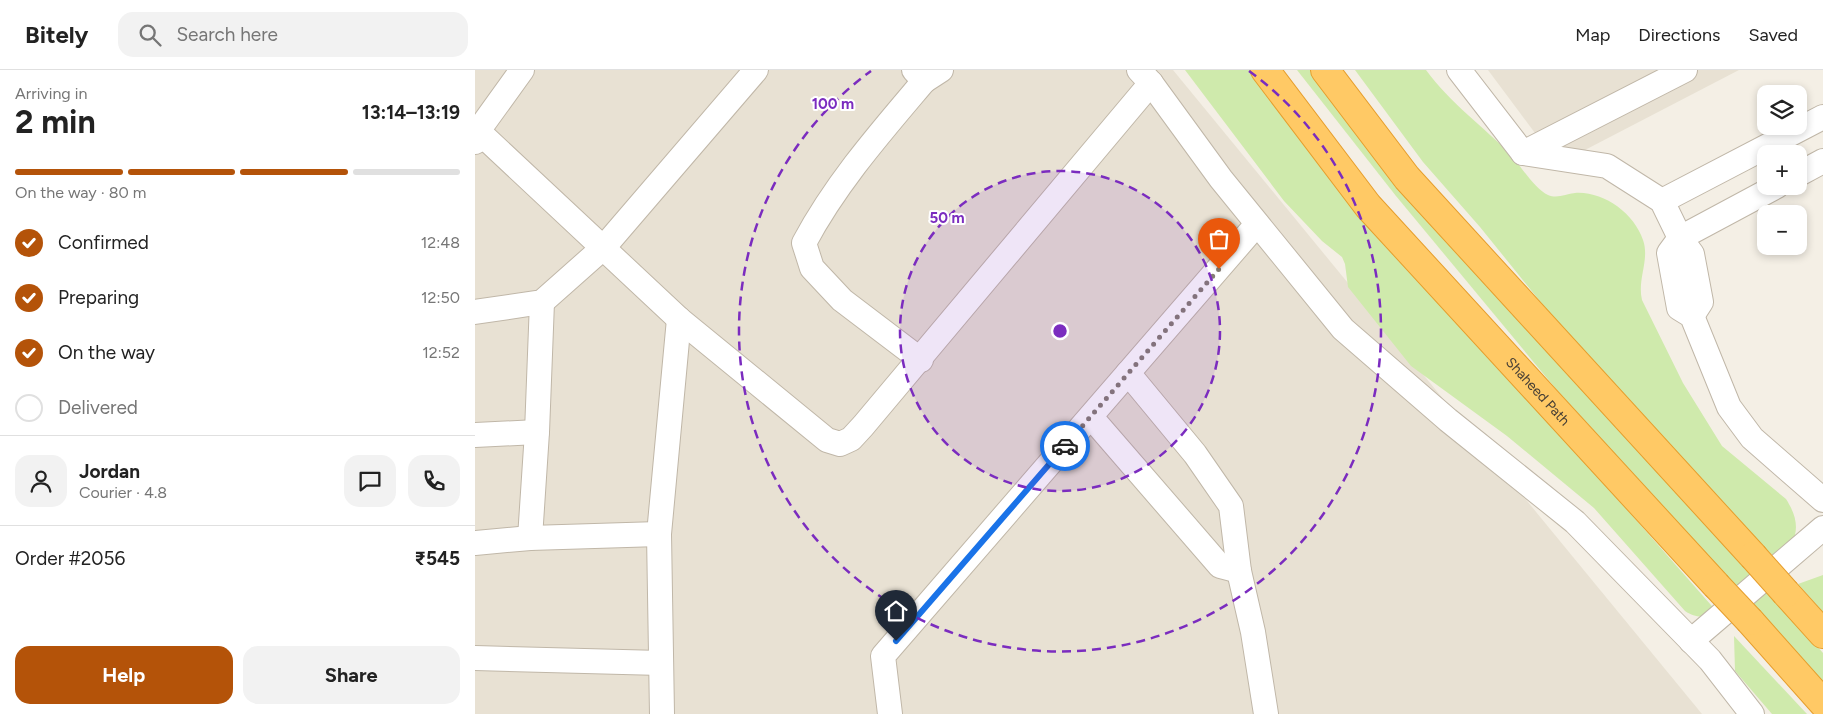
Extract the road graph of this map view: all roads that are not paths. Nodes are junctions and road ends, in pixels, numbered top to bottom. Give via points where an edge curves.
1 (522, 70) edge
2 (756, 70) edge
3 (1265, 70) edge
4 (1325, 70) edge
5 (1459, 70) edge
6 (1685, 70) edge
7 (926, 74) edge
8 (1145, 77) edge
9 (1823, 117) edge
10 (477, 137) edge
11 (1523, 153) junction
12 (1823, 161) edge
13 (1807, 170) edge
14 (1760, 195) edge
15 (1662, 201) junction
16 (1257, 224) junction
17 (1680, 238) junction
18 (605, 247) junction
19 (542, 302) junction
20 (475, 312) edge
21 (679, 318) junction
22 (921, 360) junction
23 (1129, 373) junction
24 (1091, 416) junction
25 (537, 432) junction
26 (475, 435) edge
27 (1823, 500) edge
28 (1823, 528) edge
29 (659, 534) junction
30 (530, 538) junction
31 (475, 543) edge
32 (1239, 571) junction
33 (1823, 634) edge
34 (1691, 641) junction
35 (475, 658) edge
36 (661, 663) junction
37 (1823, 703) edge
38 (662, 714) edge
39 (890, 714) edge
40 (1266, 714) edge
41 (1753, 714) edge

1 - 10 street
2 - 18 street
3 - 37 highway, Shaheed Path, bridge via 1368,206
4 - 33 highway, bridge via 1407,178
5 - 11 street
6 - 11 street
7 - 22 street via 846,176 803,243 811,268 842,300
8 - 16 street
8 - 22 street
9 - 15 street
10 - 18 street
11 - 15 street via 1607,166
12 - 13 street
14 - 17 street
15 - 17 street
16 - 23 street
16 - 34 street via 1343,329 1575,522
17 - 27 street via 1692,254 1701,302 1692,316 1729,407 1752,438
18 - 19 street
18 - 21 street
19 - 20 street
19 - 25 street
21 - 22 street via 827,440 840,444 851,439
21 - 29 street
23 - 24 street
23 - 32 street via 1195,454 1231,506
24 - 32 street via 1220,566
24 - 39 street via 883,656
25 - 26 street
25 - 30 street
28 - 34 street
29 - 30 street
29 - 36 street
30 - 31 street
32 - 40 street
34 - 41 street via 1711,660
35 - 36 street
36 - 38 street

